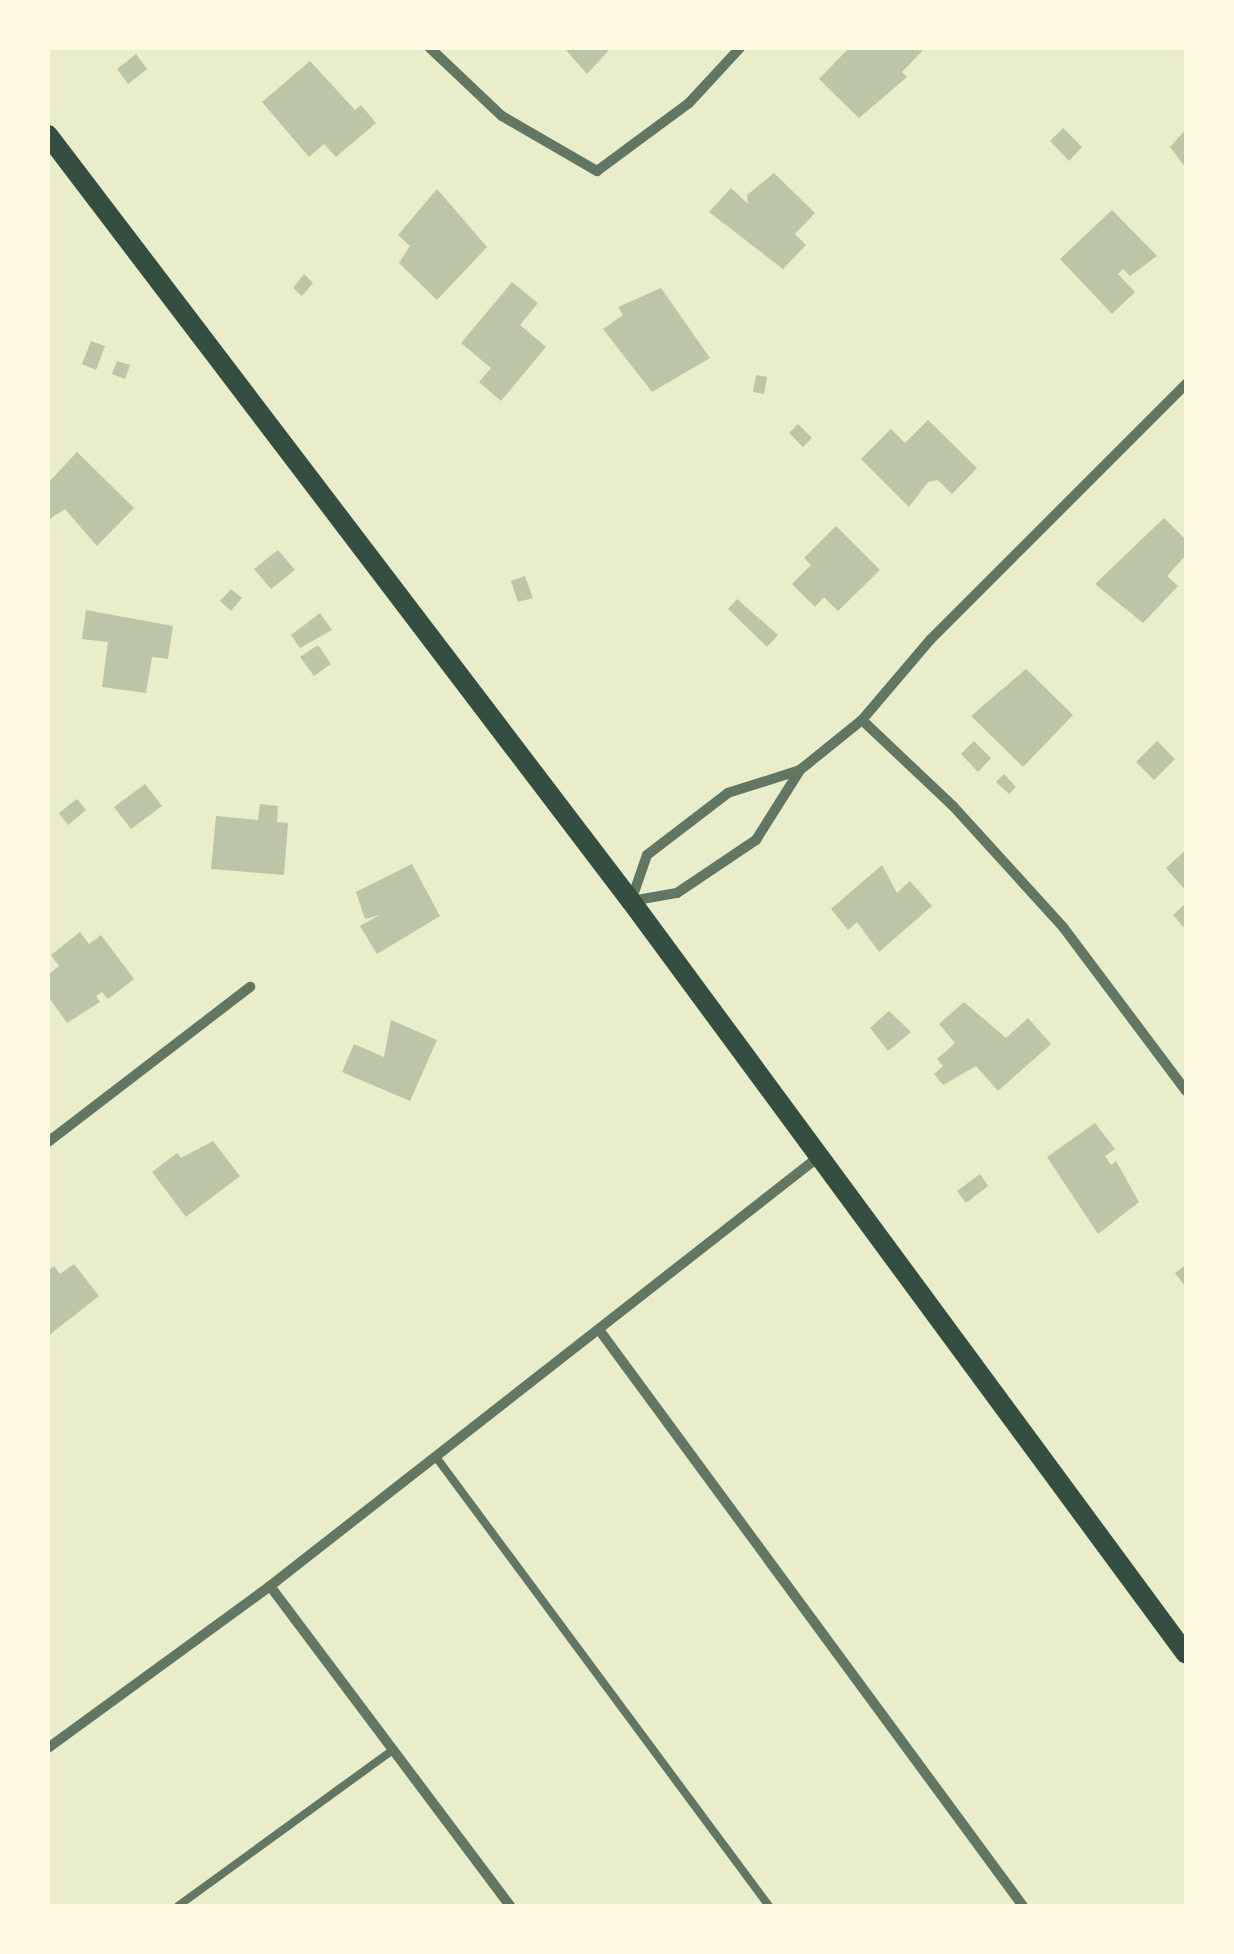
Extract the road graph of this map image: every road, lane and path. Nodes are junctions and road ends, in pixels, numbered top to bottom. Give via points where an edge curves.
1 (430, 48) edge
2 (740, 48) edge
3 (48, 135) edge
4 (1186, 384) edge
5 (862, 720) junction
6 (800, 770) junction
7 (631, 901) junction
8 (250, 987) dead end
9 (1186, 1091) edge
10 (48, 1142) edge
11 (816, 1159) junction
12 (600, 1330) junction
13 (436, 1457) junction
14 (270, 1586) junction
15 (1186, 1654) edge
16 (48, 1748) edge
17 (393, 1750) junction
18 (178, 1906) edge
19 (510, 1906) edge
20 (769, 1906) edge
21 (1022, 1906) edge

1 - 2 street via 502,116 597,172 688,102
3 - 7 main road
4 - 5 street via 930,640
5 - 6 street
5 - 9 street via 953,806 1064,927
6 - 7 street via 756,840 677,893
6 - 7 street via 728,793 648,854
7 - 11 main road
8 - 10 street
11 - 12 street
11 - 15 main road
12 - 13 street
12 - 21 street
13 - 14 street
13 - 20 lane
14 - 16 street
14 - 17 street
17 - 18 lane
17 - 19 street

